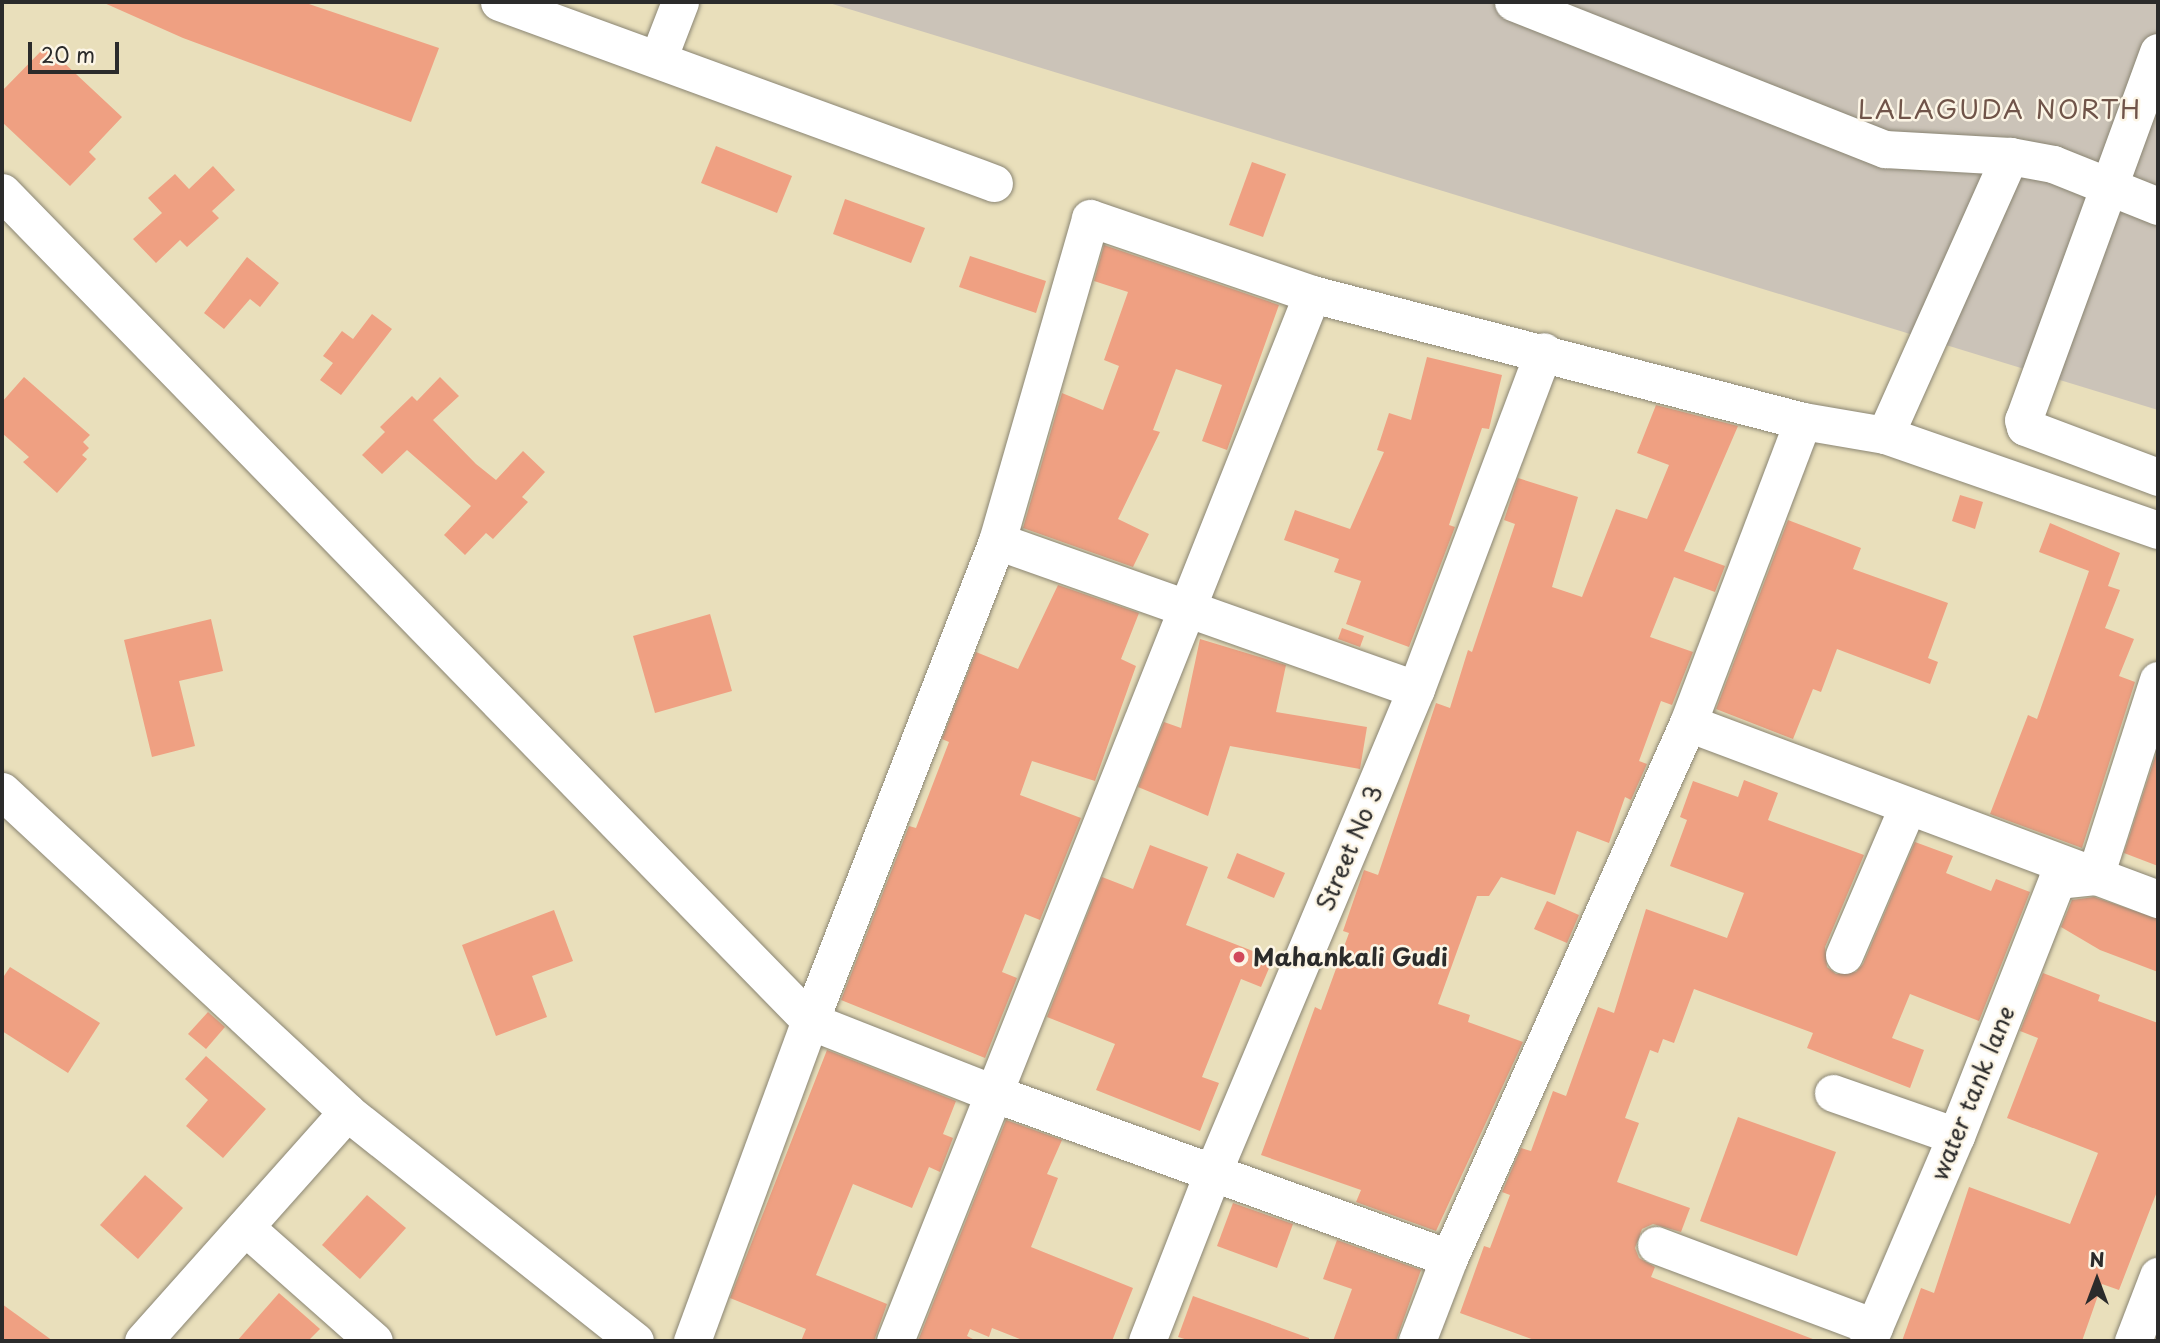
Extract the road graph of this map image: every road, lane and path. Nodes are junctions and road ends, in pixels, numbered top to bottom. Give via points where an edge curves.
1 (499, 2) edge
2 (680, 2) edge
3 (1513, 2) edge
4 (2158, 52) edge
5 (658, 59) junction
6 (2010, 156) junction
7 (993, 183) dead end
8 (2106, 185) junction
9 (2, 192) edge
10 (2158, 205) edge
11 (1312, 294) junction
12 (1544, 351) junction
13 (1803, 421) junction
14 (1885, 435) junction
15 (2158, 477) edge
16 (2158, 530) edge
17 (998, 541) junction
18 (1187, 610) junction
19 (2158, 680) edge
20 (1416, 689) junction
21 (1688, 723) junction
22 (2, 791) edge
23 (1908, 806) junction
24 (2095, 876) junction
25 (2158, 899) edge
26 (1843, 955) dead end
27 (810, 1021) junction
28 (993, 1093) junction
29 (1833, 1093) dead end
30 (347, 1112) junction
31 (1956, 1136) junction
32 (1212, 1174) junction
33 (245, 1227) junction
34 (1656, 1245) dead end
35 (1449, 1258) junction
36 (2158, 1276) edge
37 (1862, 1335) edge
38 (143, 1341) edge
39 (374, 1341) edge
40 (635, 1341) edge
41 (692, 1341) edge
42 (895, 1341) edge
43 (1147, 1341) edge
44 (1417, 1341) edge
45 (2133, 1341) edge

1 - 5 street
2 - 5 street
3 - 6 street via 1885,149
4 - 8 street
5 - 7 street
6 - 8 street via 2053,164
6 - 14 street
8 - 10 street
8 - 15 street via 2023,420 2025,427
9 - 27 street
11 - 12 street
11 - 17 street via 1090,218
11 - 18 street
12 - 13 street
12 - 20 street, Street No 3
13 - 14 street
13 - 21 street
14 - 16 street
17 - 18 street
17 - 27 street
18 - 20 street
18 - 28 street
19 - 24 street
20 - 32 street, Street No 3
21 - 23 street
21 - 35 street
22 - 30 street
23 - 24 street
23 - 26 street
24 - 25 street
24 - 31 street, water tank lane via 2057,880
27 - 28 street
27 - 41 street
28 - 32 street
28 - 42 street
29 - 31 street
30 - 33 street
30 - 40 street
31 - 37 street, water tank lane
32 - 35 street
32 - 43 street, Street No 3
33 - 38 street
33 - 39 street
34 - 37 street
35 - 44 street
36 - 45 street

